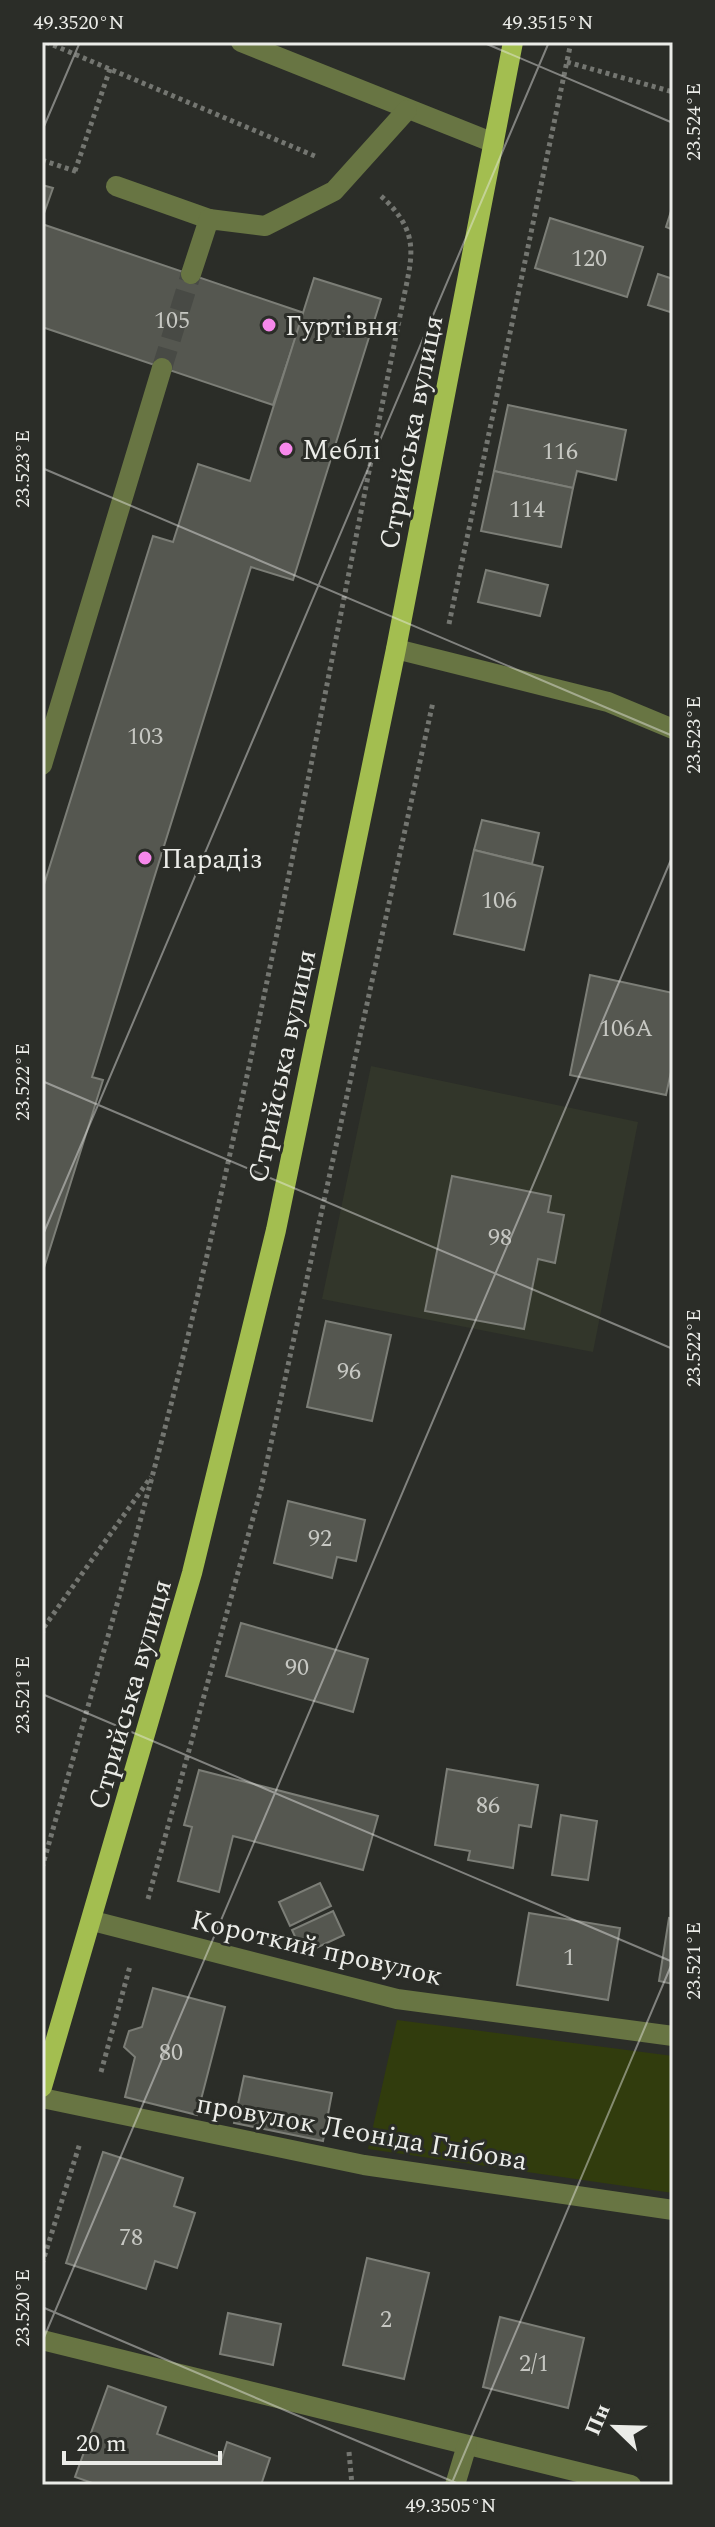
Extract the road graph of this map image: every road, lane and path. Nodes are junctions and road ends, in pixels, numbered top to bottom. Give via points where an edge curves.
1 (46, 42) edge
2 (241, 42) edge
3 (513, 42) edge
4 (571, 42) edge
5 (567, 62) junction
6 (110, 69) junction
7 (673, 92) edge
8 (407, 110) junction
9 (494, 143) junction
10 (42, 160) edge
11 (75, 171) junction
12 (83, 174) dead end
13 (349, 174) junction
14 (116, 186) dead end
15 (209, 219) junction
16 (191, 274) tunnel mouth
17 (162, 368) tunnel mouth
18 (449, 625) dead end
19 (396, 649) junction
20 (673, 729) edge
21 (42, 765) edge
22 (154, 1473) junction
23 (43, 1630) edge
24 (42, 1868) edge
25 (93, 1921) junction
26 (673, 2036) edge
27 (42, 2087) edge
28 (42, 2098) edge
29 (673, 2210) edge
30 (42, 2340) edge
31 (467, 2445) junction
32 (455, 2485) edge
33 (631, 2485) edge

1 - 6 path
2 - 8 street
3 - 9 main road, Стрийська вулиця
4 - 5 path
5 - 7 path
5 - 18 path
6 - 11 path
6 - 13 path
8 - 9 street
8 - 13 street
9 - 19 main road, Стрийська вулиця
10 - 11 path
11 - 12 path
13 - 15 street via 334,191 265,226
13 - 22 path via 393,207 408,228 412,255 243,1093
14 - 15 street
15 - 16 street
17 - 21 street
19 - 20 street via 608,702
19 - 25 main road, Стрийська вулиця via 276,1230 192,1573
22 - 23 path
22 - 24 path
25 - 26 street, Короткий провулок via 397,1999
25 - 27 main road, Стрийська вулиця
28 - 29 street, провулок Леоніда Глібова via 364,2165
30 - 31 street
31 - 32 street
31 - 33 street

